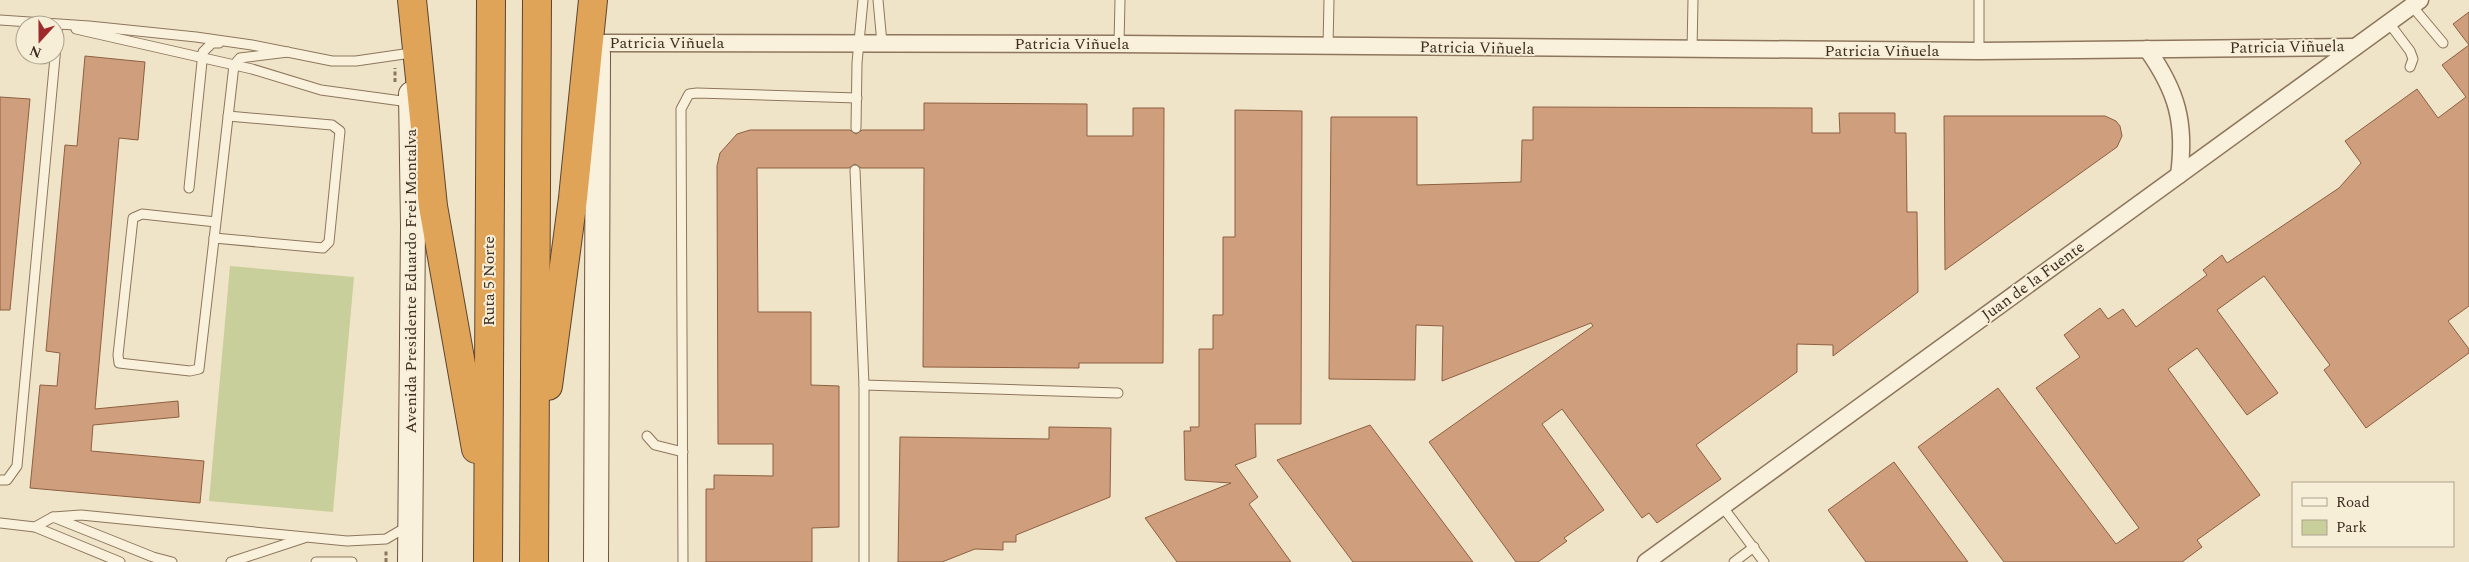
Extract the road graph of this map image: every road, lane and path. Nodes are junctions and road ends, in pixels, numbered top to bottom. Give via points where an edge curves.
1 (412, 0) edge
2 (491, 0) edge
3 (537, 0) edge
4 (593, 0) edge
5 (599, 0) edge
6 (863, 0) edge
7 (878, 0) edge
8 (1120, 0) edge
9 (1329, 0) edge
10 (1693, 0) edge
11 (1979, 0) edge
12 (2416, 3) edge
13 (0, 20) edge
14 (15, 21) edge
15 (2389, 23) junction
16 (65, 25) edge
17 (65, 27) edge
18 (234, 42) junction
19 (599, 43) junction
20 (882, 43) junction
21 (2443, 43) dead end
22 (860, 44) junction
23 (1119, 44) junction
24 (1328, 46) junction
25 (2355, 47) junction
26 (2147, 49) junction
27 (1692, 50) junction
28 (1978, 51) junction
29 (288, 52) junction
30 (411, 53) junction
31 (202, 57) junction
32 (54, 65) edge
33 (234, 65) junction
34 (2410, 67) dead end
35 (856, 98) junction
36 (410, 102) junction
37 (228, 116) junction
38 (856, 128) dead end
39 (855, 170) dead end
40 (2179, 175) junction
41 (189, 188) dead end
42 (216, 222) junction
43 (214, 238) junction
44 (864, 385) junction
45 (1118, 393) dead end
46 (647, 436) dead end
47 (683, 452) junction
48 (0, 480) edge
49 (533, 481) junction
50 (1722, 506) junction
51 (53, 517) junction
52 (0, 523) edge
53 (410, 525) junction
54 (35, 526) junction
55 (487, 529) junction
56 (307, 537) junction
57 (1754, 547) junction
58 (120, 562) edge
59 (172, 562) edge
60 (231, 562) edge
61 (316, 562) edge
62 (352, 562) edge
63 (410, 562) edge
64 (488, 562) edge
65 (534, 562) edge
66 (596, 562) edge
67 (682, 562) edge
68 (864, 562) edge
69 (1646, 562) edge
70 (1734, 562) edge
71 (1764, 562) edge

1 - 30 main road, Avenida Presidente Eduardo Frei Montalva
1 - 55 highway via 433,206
2 - 55 highway, Ruta 5 Norte
3 - 49 highway
4 - 49 highway via 573,198
5 - 19 main road
6 - 22 lane
7 - 20 lane
8 - 23 lane
9 - 24 lane
10 - 27 lane
11 - 28 lane
12 - 15 street, Juan de la Fuente
12 - 21 lane
13 - 14 lane
15 - 25 street, Juan de la Fuente
15 - 34 lane via 2410,51 2413,59
16 - 18 lane
17 - 31 lane
18 - 29 lane
18 - 31 lane via 212,43
19 - 22 street, Patricia Viñuela
19 - 66 main road
20 - 22 street, Patricia Viñuela
20 - 23 street, Patricia Viñuela
22 - 35 lane
23 - 24 street, Patricia Viñuela
24 - 27 street, Patricia Viñuela
25 - 26 street, Patricia Viñuela
25 - 40 street, Juan de la Fuente
26 - 28 street, Patricia Viñuela
26 - 40 street via 2165,75 2177,105 2182,145
27 - 28 street, Patricia Viñuela
29 - 30 lane via 348,61
29 - 33 lane via 240,58
30 - 36 main road, Avenida Presidente Eduardo Frei Montalva
31 - 33 lane
31 - 41 lane
32 - 48 lane via 17,466 7,480
33 - 36 lane via 321,90
33 - 37 lane
35 - 38 lane
35 - 47 lane via 697,93 689,94 684,100 681,109 680,244
36 - 53 main road, Avenida Presidente Eduardo Frei Montalva via 413,226
37 - 42 lane
37 - 43 lane via 332,125 340,132 329,242 322,248
39 - 44 lane
40 - 50 street, Juan de la Fuente
42 - 43 lane
42 - 43 lane via 142,214 133,218 119,363 190,371 199,369
44 - 45 lane
44 - 68 lane
46 - 47 lane via 655,446
47 - 67 lane
49 - 65 highway
50 - 57 lane
50 - 69 street, Juan de la Fuente
51 - 54 lane
51 - 56 lane via 80,515
51 - 59 lane
52 - 54 lane
53 - 56 lane via 386,539 347,541
53 - 63 main road, Avenida Presidente Eduardo Frei Montalva
54 - 58 lane
55 - 64 highway, Ruta 5 Norte
56 - 60 lane
57 - 70 lane
57 - 71 lane
61 - 62 lane

